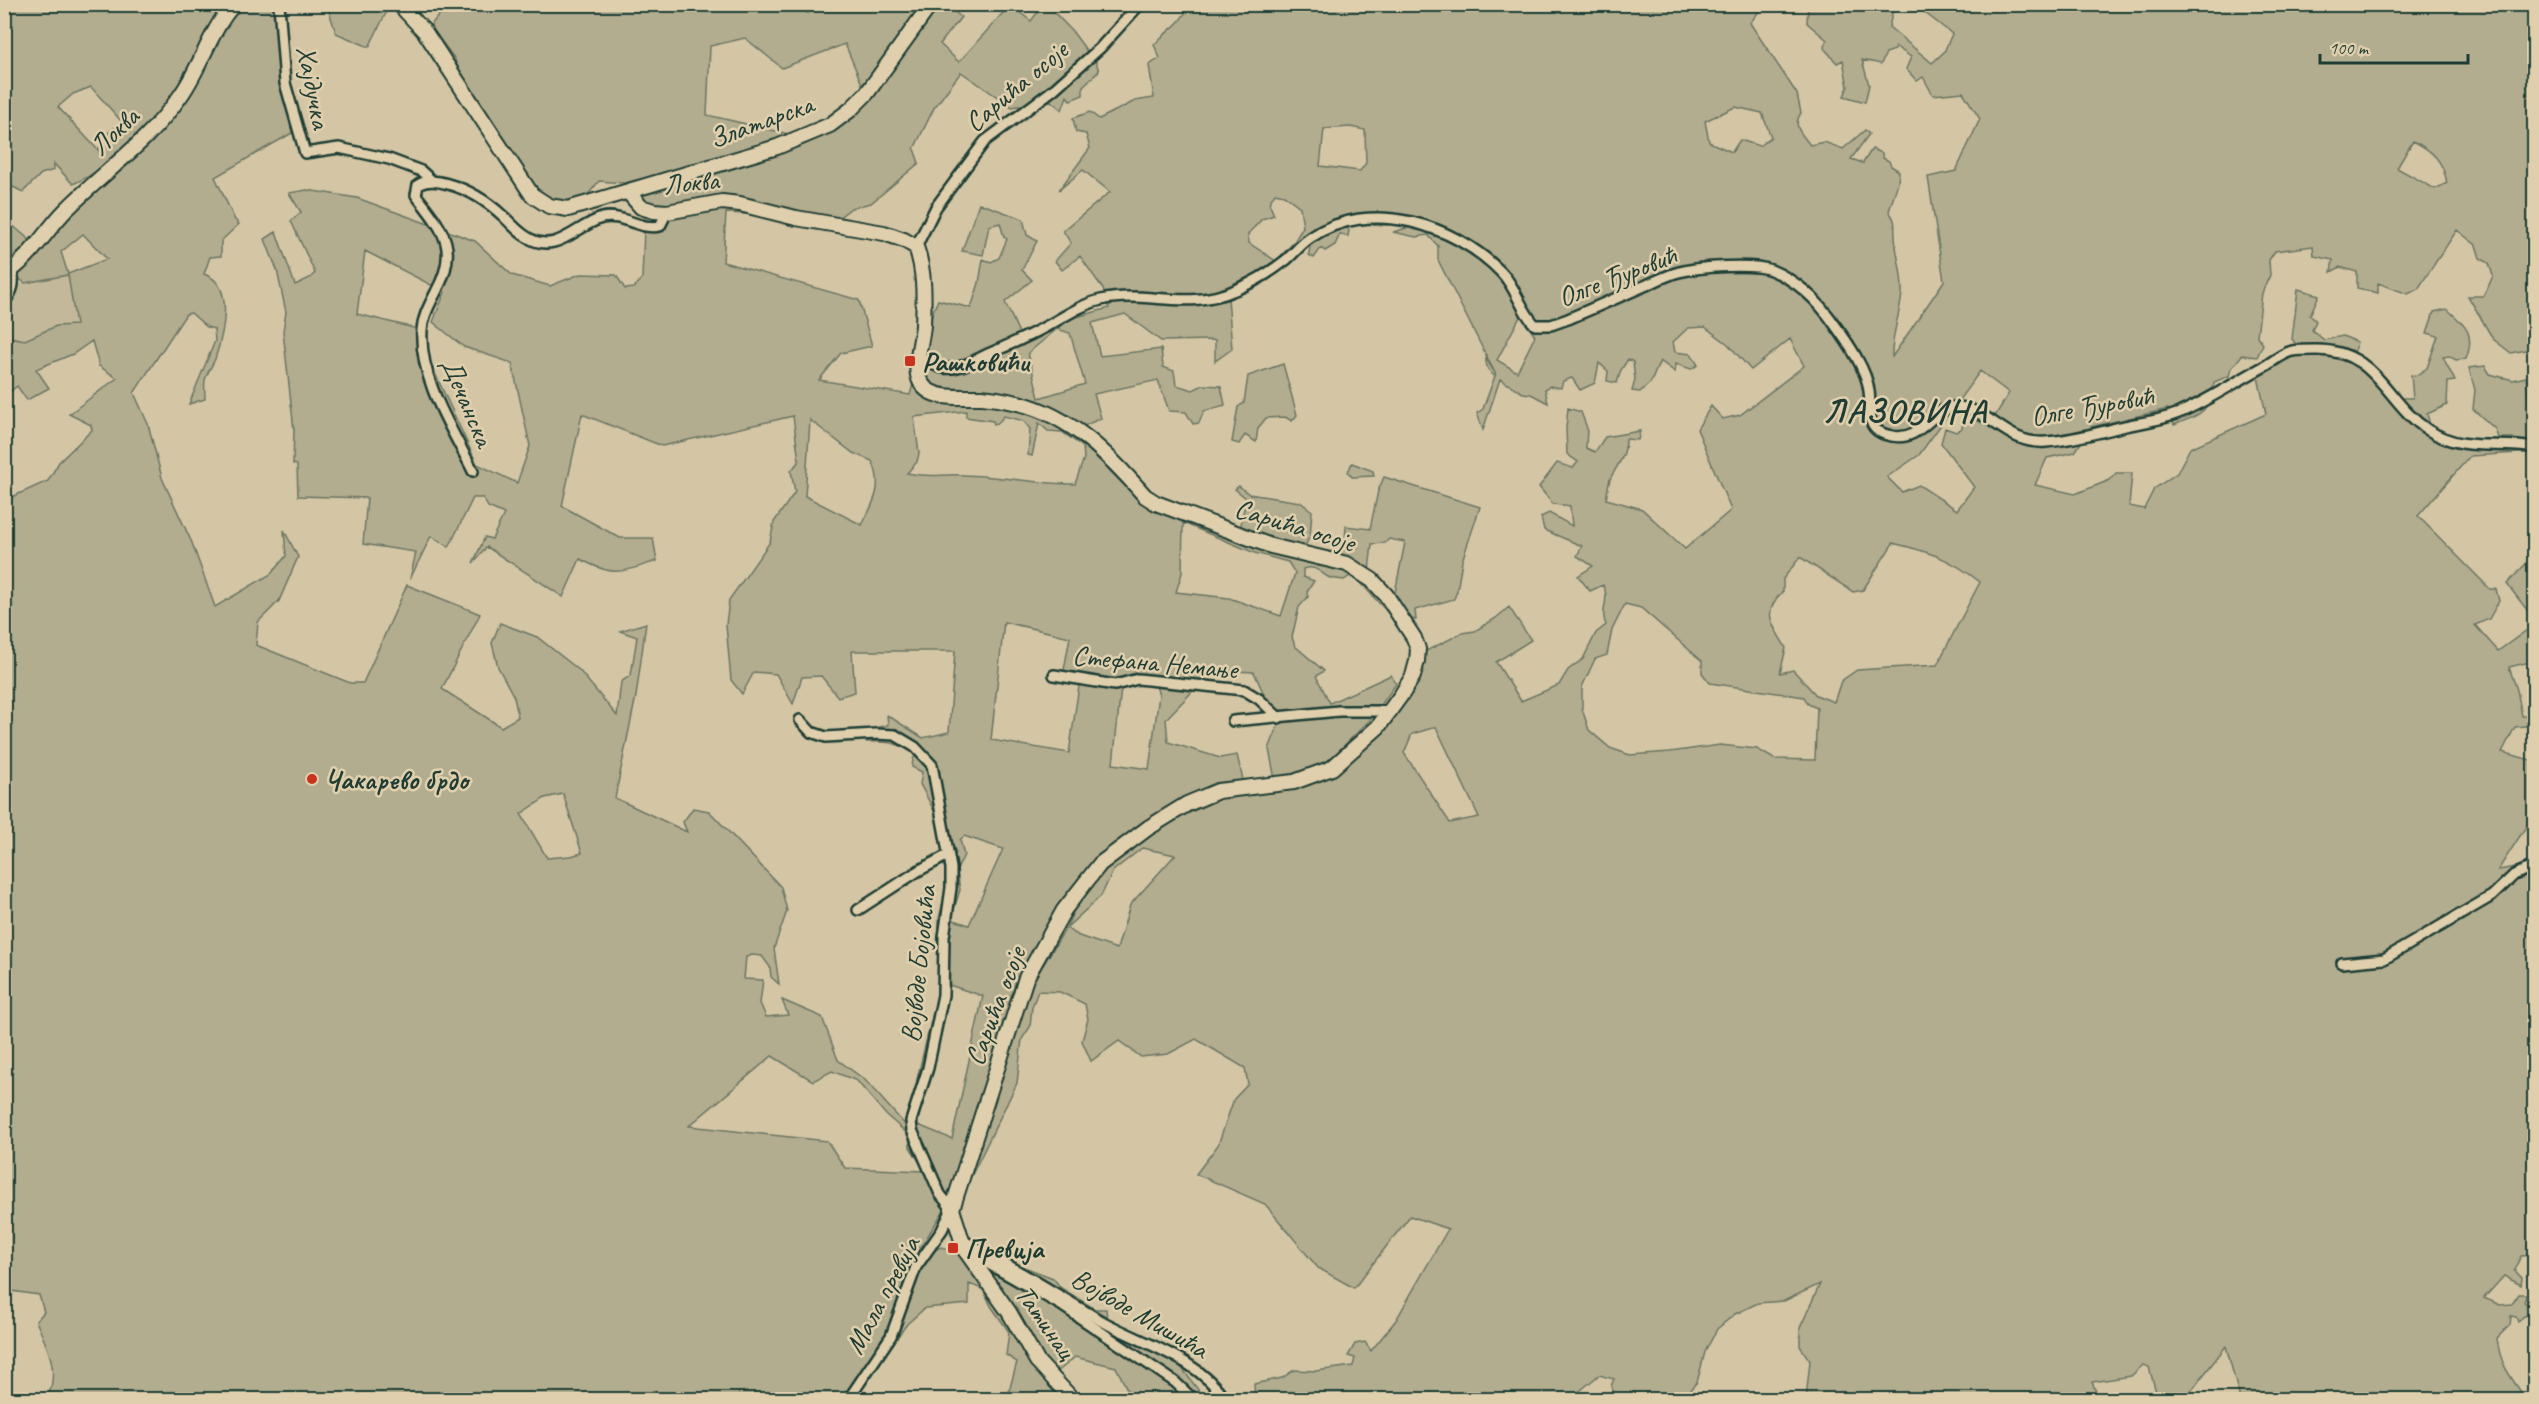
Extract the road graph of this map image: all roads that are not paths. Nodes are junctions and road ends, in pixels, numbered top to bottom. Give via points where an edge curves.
1 (234, 4) edge
2 (279, 4) edge
3 (399, 4) edge
4 (931, 4) edge
5 (1140, 4) edge
6 (431, 180) junction
7 (628, 192) junction
8 (667, 212) junction
9 (916, 248) junction
10 (8, 273) edge
11 (4, 302) edge
12 (918, 356) junction
13 (2535, 448) edge
14 (473, 471) dead end
15 (1054, 675) dead end
16 (1390, 711) junction
17 (1279, 718) junction
18 (800, 720) dead end
19 (1233, 721) dead end
20 (948, 855) junction
21 (2535, 866) edge
22 (858, 910) dead end
23 (2342, 963) dead end
24 (952, 1209) junction
25 (963, 1245) junction
26 (848, 1400) edge
27 (1073, 1400) edge
28 (1194, 1400) edge
29 (1226, 1400) edge

1 - 10 street, Локва via 183,93 156,128 82,194
2 - 6 street, Хајдучка via 285,83 305,153 339,148 389,159 421,171
3 - 7 street, Локва via 425,32 536,199 568,209
4 - 7 street, Златарска via 867,93 830,125 777,147
5 - 9 street, Сарића осоје via 1100,48 1053,90 985,141 936,207
6 - 8 street via 481,197 526,237 538,241 559,242 607,218 660,226
6 - 14 street, Дечанска via 418,185 416,195 440,225 449,252 447,268 426,312 423,355
7 - 8 street, Локва via 641,207
8 - 9 street, Локва via 722,202 740,204 796,218 884,232
9 - 12 street, Сарића осоје via 922,272 923,325
10 - 11 street via 14,279
12 - 13 street, Олге Ђуровић via 940,368 956,368 1100,300 1213,298 1236,290 1285,261 1310,238 1333,226 1388,218 1418,222 1467,244 1501,272 1535,325 1568,319 1677,272 1714,267 1769,269 1805,290 1823,308 1852,349 1863,374 1869,392 1871,423 1893,437 1915,433 1940,412 1956,407 1984,417 2022,441 2045,442 2094,434 2179,413 2291,351 2319,350 2355,357 2428,430 2481,447
12 - 16 street, Сарића осоје via 918,375 934,394 998,398 1043,412 1091,440 1156,503 1271,546 1347,564 1372,580 1386,595 1418,649 1413,676
15 - 17 street, Стефана Немање via 1115,685 1138,679 1244,690
16 - 17 street, Стефана Немање via 1339,711
16 - 24 street, Сарића осоје via 1378,727 1332,768 1294,782 1218,791 1148,828 1100,864 1064,910 1026,978
17 - 19 street, Стефана Немање
18 - 20 street, Војводе Бојовића via 811,732 826,737 895,735 915,747 932,765
20 - 22 street, Војводе Бојовића
20 - 24 street, Војводе Бојовића via 951,888 944,937 944,995 928,1068 911,1121 940,1194
21 - 23 street via 2514,875 2492,897 2384,959
24 - 25 street
24 - 26 street, Мала превија via 916,1267 891,1336
25 - 27 street, Татинац via 1037,1361
25 - 28 street, Војводе Мишића via 1061,1305 1175,1382
25 - 29 street, Војводе Мишића via 1173,1355 1209,1378

